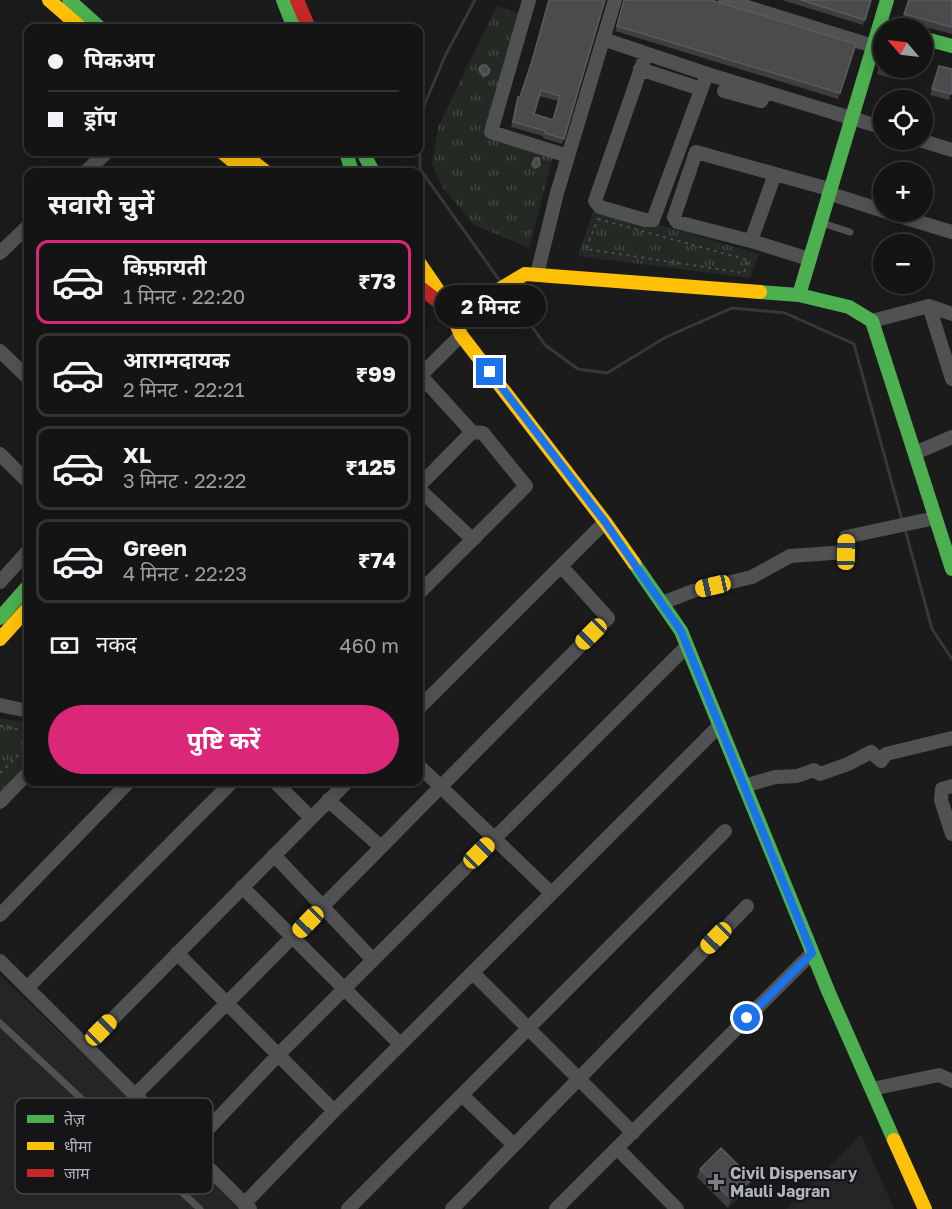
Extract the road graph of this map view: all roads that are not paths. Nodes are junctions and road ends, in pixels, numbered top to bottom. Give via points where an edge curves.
1 (49, 0) edge
2 (69, 0) edge
3 (283, 0) edge
4 (297, 0) edge
5 (529, 0) edge
6 (615, 0) edge
7 (725, 0) edge
8 (887, 0) edge
9 (885, 18) edge
10 (76, 24) edge
11 (96, 24) edge
12 (292, 24) edge
13 (307, 24) edge
14 (603, 39) junction
15 (933, 41) edge
16 (873, 46) joint
17 (952, 46) edge
18 (646, 54) junction
19 (640, 69) junction
20 (706, 74) junction
21 (701, 89) junction
22 (724, 91) dead end
23 (766, 92) junction
24 (851, 117) junction
25 (873, 124) edge
26 (933, 144) edge
27 (952, 150) edge
28 (103, 156) edge
29 (227, 156) edge
30 (246, 156) edge
31 (568, 156) junction
32 (89, 168) edge
33 (241, 168) edge
34 (261, 168) edge
35 (775, 174) junction
36 (829, 191) junction
37 (873, 207) edge
38 (820, 222) junction
39 (920, 222) edge
40 (24, 230) edge
41 (850, 232) dead end
42 (952, 232) edge
43 (752, 242) junction
44 (0, 253) edge
45 (809, 259) junction
46 (423, 268) edge
47 (537, 274) junction
48 (423, 290) edge
49 (799, 295) junction
50 (930, 306) junction
51 (952, 314) edge
52 (455, 316) junction
53 (872, 321) junction
54 (461, 335) junction
55 (0, 351) edge
56 (24, 374) edge
57 (423, 374) edge
58 (952, 379) edge
59 (423, 380) edge
60 (472, 432) junction
61 (952, 437) edge
62 (915, 453) junction
63 (0, 454) edge
64 (24, 478) edge
65 (423, 482) edge
66 (423, 492) edge
67 (935, 518) junction
68 (605, 522) junction
69 (475, 538) junction
70 (24, 555) edge
71 (561, 566) junction
72 (952, 569) edge
73 (0, 582) edge
74 (423, 589) edge
75 (24, 591) edge
76 (662, 603) junction
77 (24, 612) edge
78 (0, 618) edge
79 (0, 639) edge
80 (687, 646) junction
81 (423, 704) edge
82 (0, 705) edge
83 (24, 710) edge
84 (720, 725) junction
85 (952, 738) edge
86 (423, 770) edge
87 (24, 777) edge
88 (125, 786) edge
89 (228, 786) edge
90 (279, 786) edge
91 (343, 786) edge
92 (440, 786) junction
93 (744, 786) junction
94 (952, 786) edge
95 (328, 800) junction
96 (0, 802) edge
97 (311, 818) junction
98 (726, 831) dead end
99 (952, 834) edge
100 (494, 838) junction
101 (381, 846) junction
102 (274, 855) junction
103 (242, 887) junction
104 (551, 893) junction
105 (747, 906) dead end
106 (323, 907) junction
107 (0, 915) edge
108 (293, 938) junction
109 (177, 952) junction
110 (812, 953) junction
111 (374, 960) junction
112 (0, 961) edge
113 (473, 973) junction
114 (27, 988) junction
115 (344, 989) junction
116 (227, 1004) junction
117 (0, 1023) edge
118 (528, 1029) junction
119 (400, 1044) junction
120 (86, 1046) junction
121 (278, 1055) junction
122 (579, 1079) junction
123 (952, 1081) edge
124 (872, 1089) junction
125 (135, 1095) junction
126 (462, 1095) junction
127 (81, 1098) edge
128 (138, 1098) edge
129 (334, 1111) junction
130 (213, 1124) edge
131 (633, 1133) junction
132 (514, 1145) junction
133 (616, 1148) junction
134 (213, 1173) edge
135 (184, 1194) edge
136 (247, 1206) edge
137 (200, 1209) edge
138 (348, 1209) edge
139 (452, 1209) edge
140 (556, 1209) edge
141 (677, 1209) edge
142 (925, 1209) edge

1 - 10 street
2 - 11 street
3 - 12 street
4 - 13 street
5 - 31 street via 491,132
6 - 14 street
7 - 16 street
8 - 9 street
14 - 18 street
14 - 31 street
15 - 17 street
16 - 24 street
18 - 19 street
18 - 20 street
19 - 21 street
19 - 21 street via 595,201 600,207 653,220
20 - 21 street
20 - 23 street
22 - 23 street via 761,101
23 - 24 street
24 - 25 street
24 - 36 street
26 - 27 street
28 - 32 street
29 - 33 street
30 - 34 street
31 - 47 street
35 - 36 street
35 - 43 street
35 - 43 street via 694,153 675,220
36 - 37 street
36 - 38 street
38 - 41 lane
38 - 45 street
39 - 42 street
40 - 44 street
43 - 45 street
45 - 49 street
46 - 52 street
47 - 49 street
47 - 52 street via 525,274
48 - 52 street
49 - 53 street via 849,307
50 - 51 street
50 - 53 street
50 - 58 street
52 - 54 street
53 - 62 street
54 - 57 street
54 - 68 street
55 - 56 street
59 - 60 street
60 - 65 street
60 - 69 street via 483,433 526,486
61 - 62 street
62 - 67 street
63 - 64 street
66 - 69 street
67 - 72 street
67 - 76 street via 846,537 846,552 790,556 752,577
68 - 71 street
68 - 76 street
69 - 74 street
70 - 73 street
71 - 81 street
71 - 92 street via 608,618
75 - 78 street
76 - 80 street
77 - 79 street
80 - 84 street
80 - 100 street
82 - 83 street
84 - 93 street
84 - 104 street
85 - 93 street via 886,754 881,761 871,752 820,774 814,770
86 - 92 street
87 - 96 street
88 - 107 street
89 - 114 street
90 - 97 street
91 - 95 street
92 - 100 street
92 - 101 street
93 - 110 street
94 - 99 street via 942,789 941,800
95 - 97 street
95 - 101 street
97 - 102 street
98 - 118 street
100 - 104 street
100 - 111 street
101 - 106 street
102 - 103 street
102 - 106 street
103 - 108 street
103 - 109 street
104 - 113 street
105 - 122 street
106 - 108 street
106 - 111 street
108 - 115 street
108 - 116 street
109 - 116 street
109 - 120 street
110 - 124 street
110 - 131 street
111 - 115 street
112 - 114 street
113 - 118 street
113 - 119 street
114 - 120 street
115 - 119 street
115 - 121 street
116 - 121 street
116 - 125 street
117 - 127 lane
118 - 122 street
118 - 126 street
119 - 129 street
120 - 125 street
121 - 129 street
121 - 130 street
122 - 131 street
122 - 132 street
123 - 124 street via 939,1075
124 - 142 street
125 - 128 street
126 - 132 street
126 - 138 street
129 - 136 street
131 - 133 street
132 - 139 street
133 - 140 street
133 - 141 street
134 - 136 street
135 - 137 lane

